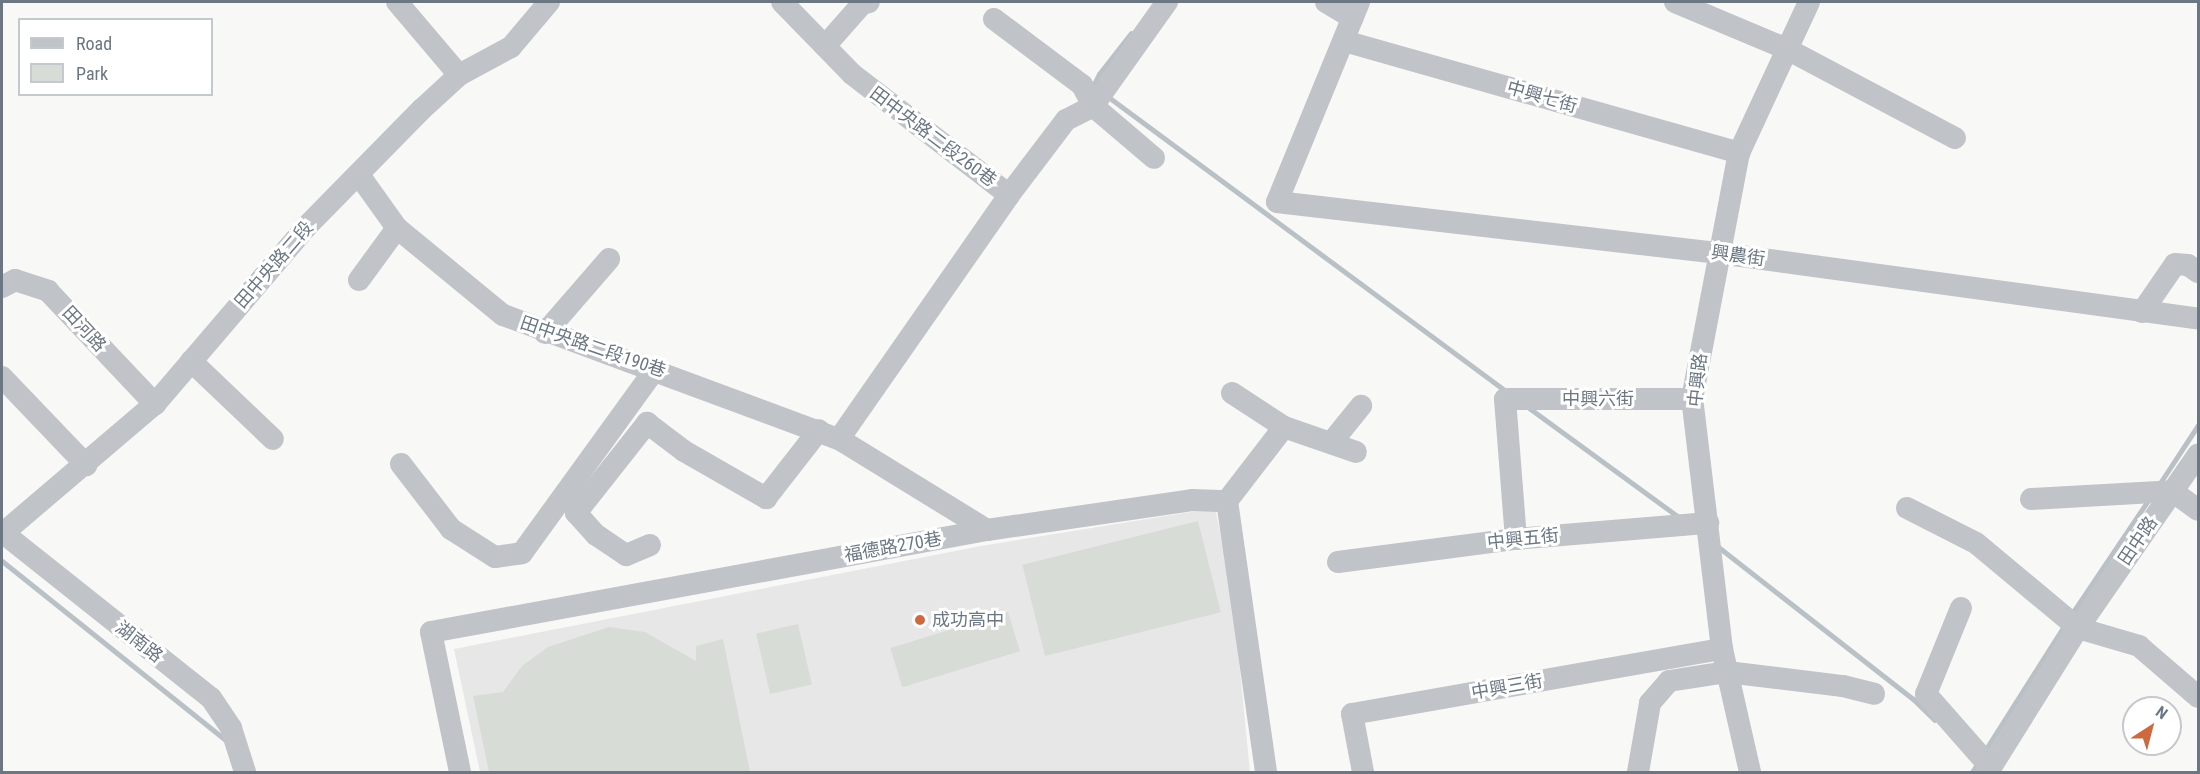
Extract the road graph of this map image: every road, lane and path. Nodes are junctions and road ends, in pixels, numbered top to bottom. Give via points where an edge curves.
1 (397, 2) edge
2 (549, 2) edge
3 (782, 2) edge
4 (869, 2) edge
5 (1167, 2) edge
6 (1326, 2) edge
7 (1675, 2) edge
8 (1809, 2) edge
9 (1356, 10) edge
10 (994, 19) dead end
11 (1344, 41) junction
12 (825, 46) junction
13 (1787, 50) junction
14 (459, 75) junction
15 (1094, 106) junction
16 (1955, 138) dead end
17 (1739, 153) junction
18 (1154, 158) dead end
19 (359, 175) junction
20 (1009, 195) junction
21 (397, 228) junction
22 (1719, 253) junction
23 (609, 260) dead end
24 (2199, 272) edge
25 (359, 280) dead end
26 (2, 287) edge
27 (2142, 312) junction
28 (2199, 319) edge
29 (545, 333) junction
30 (191, 361) junction
31 (655, 369) junction
32 (2, 377) edge
33 (1232, 393) dead end
34 (1692, 399) junction
35 (154, 404) junction
36 (1361, 406) dead end
37 (1284, 427) junction
38 (829, 435) junction
39 (273, 439) dead end
40 (1331, 443) junction
41 (1356, 452) dead end
42 (2199, 455) edge
43 (400, 464) dead end
44 (86, 465) junction
45 (2172, 491) junction
46 (2031, 499) dead end
47 (1227, 501) junction
48 (1907, 508) dead end
49 (2199, 510) edge
50 (1708, 523) junction
51 (987, 530) junction
52 (2, 533) edge
53 (1516, 539) junction
54 (650, 545) dead end
55 (1338, 562) dead end
56 (1961, 608) dead end
57 (2078, 628) junction
58 (1722, 649) junction
59 (1727, 672) junction
60 (1874, 694) dead end
61 (2199, 697) edge
62 (243, 763) edge
63 (1989, 770) edge
64 (460, 772) edge
65 (1266, 772) edge
66 (1364, 772) edge
67 (1638, 772) edge
68 (1750, 772) edge

1 - 14 street
2 - 14 street, 田中央路二段 via 511,47
3 - 12 street, 田中央路二段260巷
4 - 12 street via 862,4
5 - 15 street, 田中央路二段260巷
6 - 9 street
7 - 13 street
8 - 13 street, 中興路
9 - 11 street
10 - 15 street via 1082,85
11 - 17 street, 中興七街
11 - 22 street, 興農街 via 1277,202
12 - 20 street, 田中央路二段260巷 via 852,74
13 - 16 street
13 - 17 street, 中興路
14 - 19 street, 田中央路二段
15 - 18 street
15 - 20 street, 田中央路二段260巷 via 1066,120
17 - 22 street, 中興路
19 - 21 street, 田中央路二段190巷
19 - 30 street, 田中央路二段 via 307,226
20 - 38 street
21 - 25 street
21 - 29 street, 田中央路二段190巷 via 503,315
22 - 27 street, 興農街
22 - 34 street, 中興路
23 - 29 street
24 - 27 street via 2188,265 2175,264
26 - 35 street, 田河路 via 15,280 48,291
27 - 28 street, 興農街
29 - 31 street, 田中央路二段190巷
30 - 35 street, 田中央路二段
30 - 39 street
31 - 38 street, 田中央路二段190巷
31 - 43 street via 522,553 495,557 451,529
32 - 44 street
33 - 37 street
34 - 50 street, 中興路
34 - 53 street, 中興六街 via 1505,399
35 - 44 street, 田中央路二段
36 - 40 street
37 - 40 street
37 - 47 street
38 - 51 street, 田中央路二段190巷
38 - 54 street via 766,498 684,451 646,423 576,513 596,535 626,555
40 - 41 street
42 - 45 street, 田中路
44 - 52 street, 田中央路二段
45 - 46 street
45 - 49 street
45 - 57 street, 田中路
47 - 51 street, 福德路270巷 via 1192,500
47 - 65 street
48 - 57 street via 1976,543
50 - 53 street, 中興五街
50 - 58 street, 中興路
51 - 64 street, 福德路270巷 via 432,632
52 - 62 street, 湖南路 via 211,698 231,728
53 - 55 street, 中興五街
56 - 63 street via 1926,694
57 - 61 street via 2139,645
57 - 63 street, 田中路
58 - 59 street, 中興路
58 - 66 street, 中興三街 via 1352,714
59 - 60 street via 1843,686
59 - 67 street via 1668,681 1650,703
59 - 68 street, 中興路

